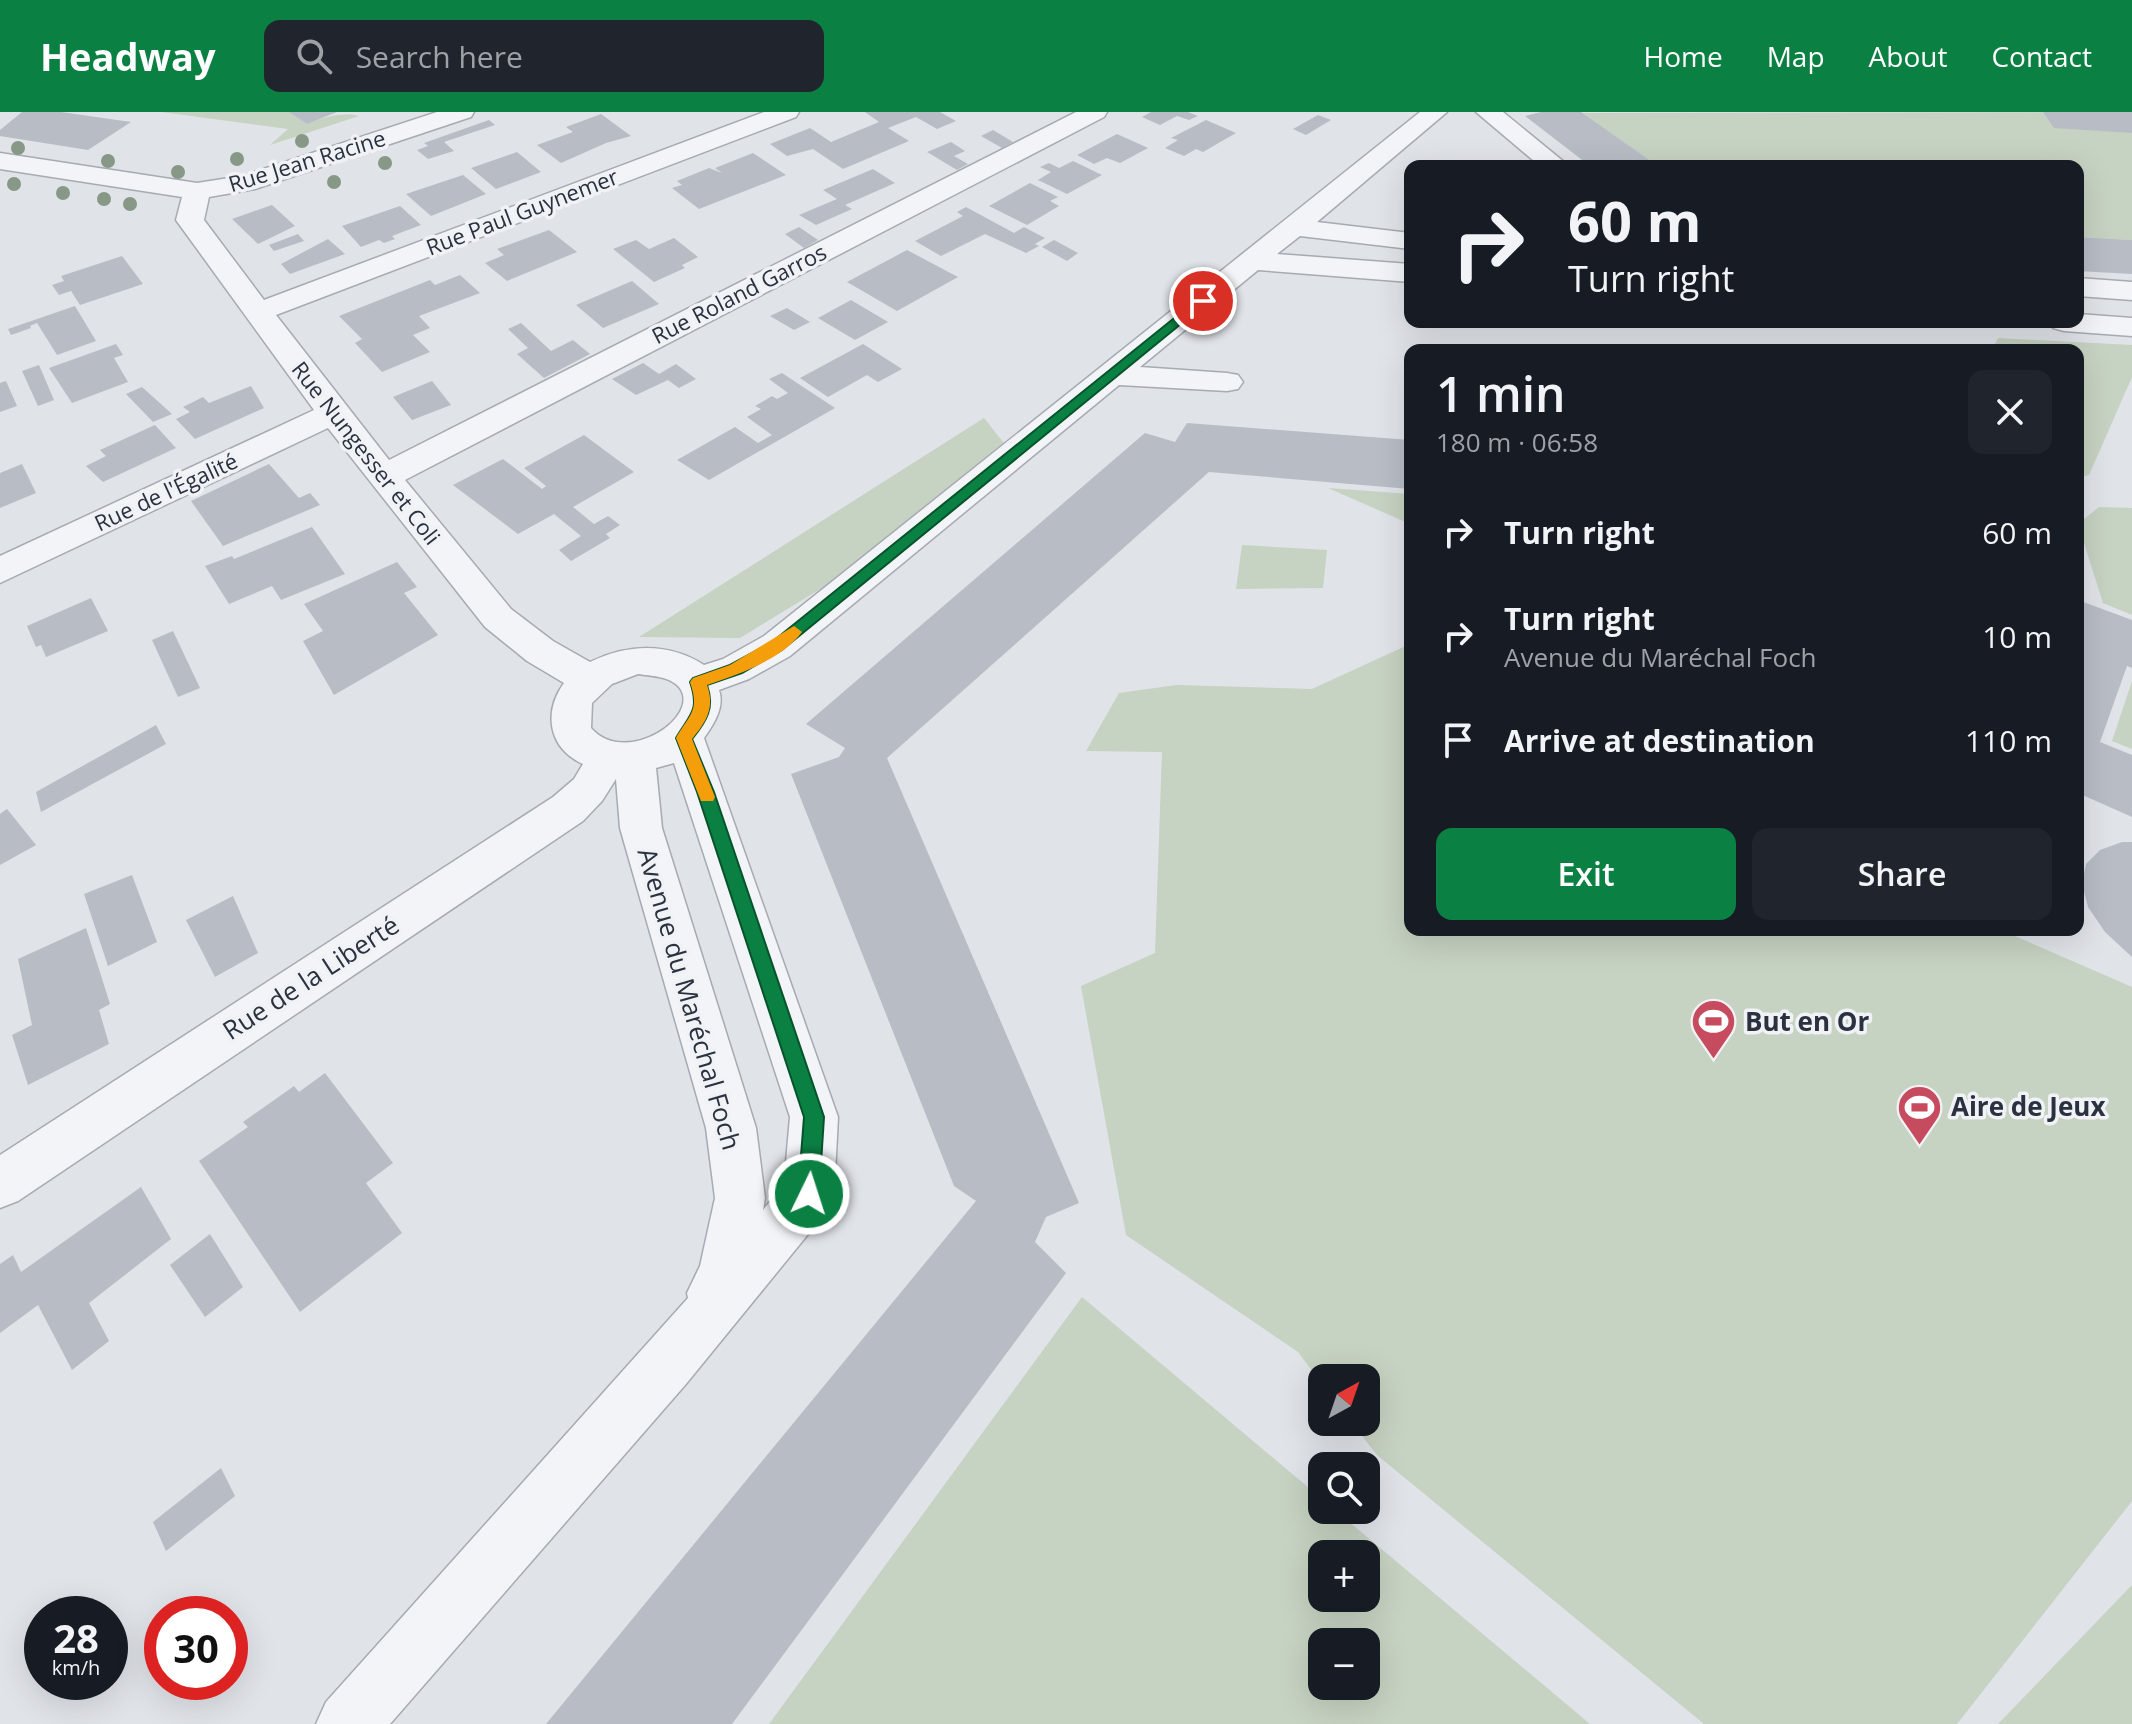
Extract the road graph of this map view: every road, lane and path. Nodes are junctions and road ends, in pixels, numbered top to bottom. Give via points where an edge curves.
1 (462, 112) edge
2 (787, 112) edge
3 (1095, 112) edge
4 (1435, 112) edge
5 (1488, 112) edge
6 (428, 116) edge
7 (1548, 160) edge
8 (0, 161) edge
9 (197, 191) junction
10 (1294, 227) junction
11 (1404, 240) edge
12 (1251, 261) junction
13 (1404, 273) edge
14 (2084, 287) edge
15 (2132, 291) edge
16 (258, 312) junction
17 (2084, 323) edge
18 (2132, 327) edge
19 (1111, 375) junction
20 (1227, 382) dead end
21 (333, 413) junction
22 (383, 477) junction
23 (0, 571) edge
24 (590, 680) junction
25 (698, 682) junction
26 (684, 738) junction
27 (622, 758) junction
28 (0, 1184) edge
29 (667, 1365) junction
30 (348, 1724) edge

1 - 6 street, Rue Jean Racine
2 - 16 street, Rue Paul Guynemer
3 - 22 street, Rue Roland Garros
4 - 10 street
5 - 7 street
6 - 9 street, Rue Jean Racine via 246,183
8 - 9 street, Rue Jean Racine
9 - 16 street, Rue Nungesser et Coli via 190,220
10 - 11 street
10 - 12 street
12 - 13 street
12 - 19 street
14 - 15 street
16 - 21 street, Rue Nungesser et Coli
17 - 18 street
19 - 20 street
19 - 25 street via 777,646
21 - 22 street, Rue Nungesser et Coli
21 - 23 street, Rue de l'Égalité
22 - 24 street, Rue Nungesser et Coli via 498,618
24 - 25 street via 626,663 663,661 684,668
24 - 27 street via 575,697 568,717 572,735 586,750
25 - 26 street via 704,699 699,719
26 - 27 street via 662,751
26 - 29 street, Avenue du Maréchal Foch via 814,1117 809,1194
27 - 28 street, Rue de la Liberté via 568,809
27 - 29 street, Avenue du Maréchal Foch via 731,1128 740,1198 724,1277
29 - 30 street, Avenue du Maréchal Foch

